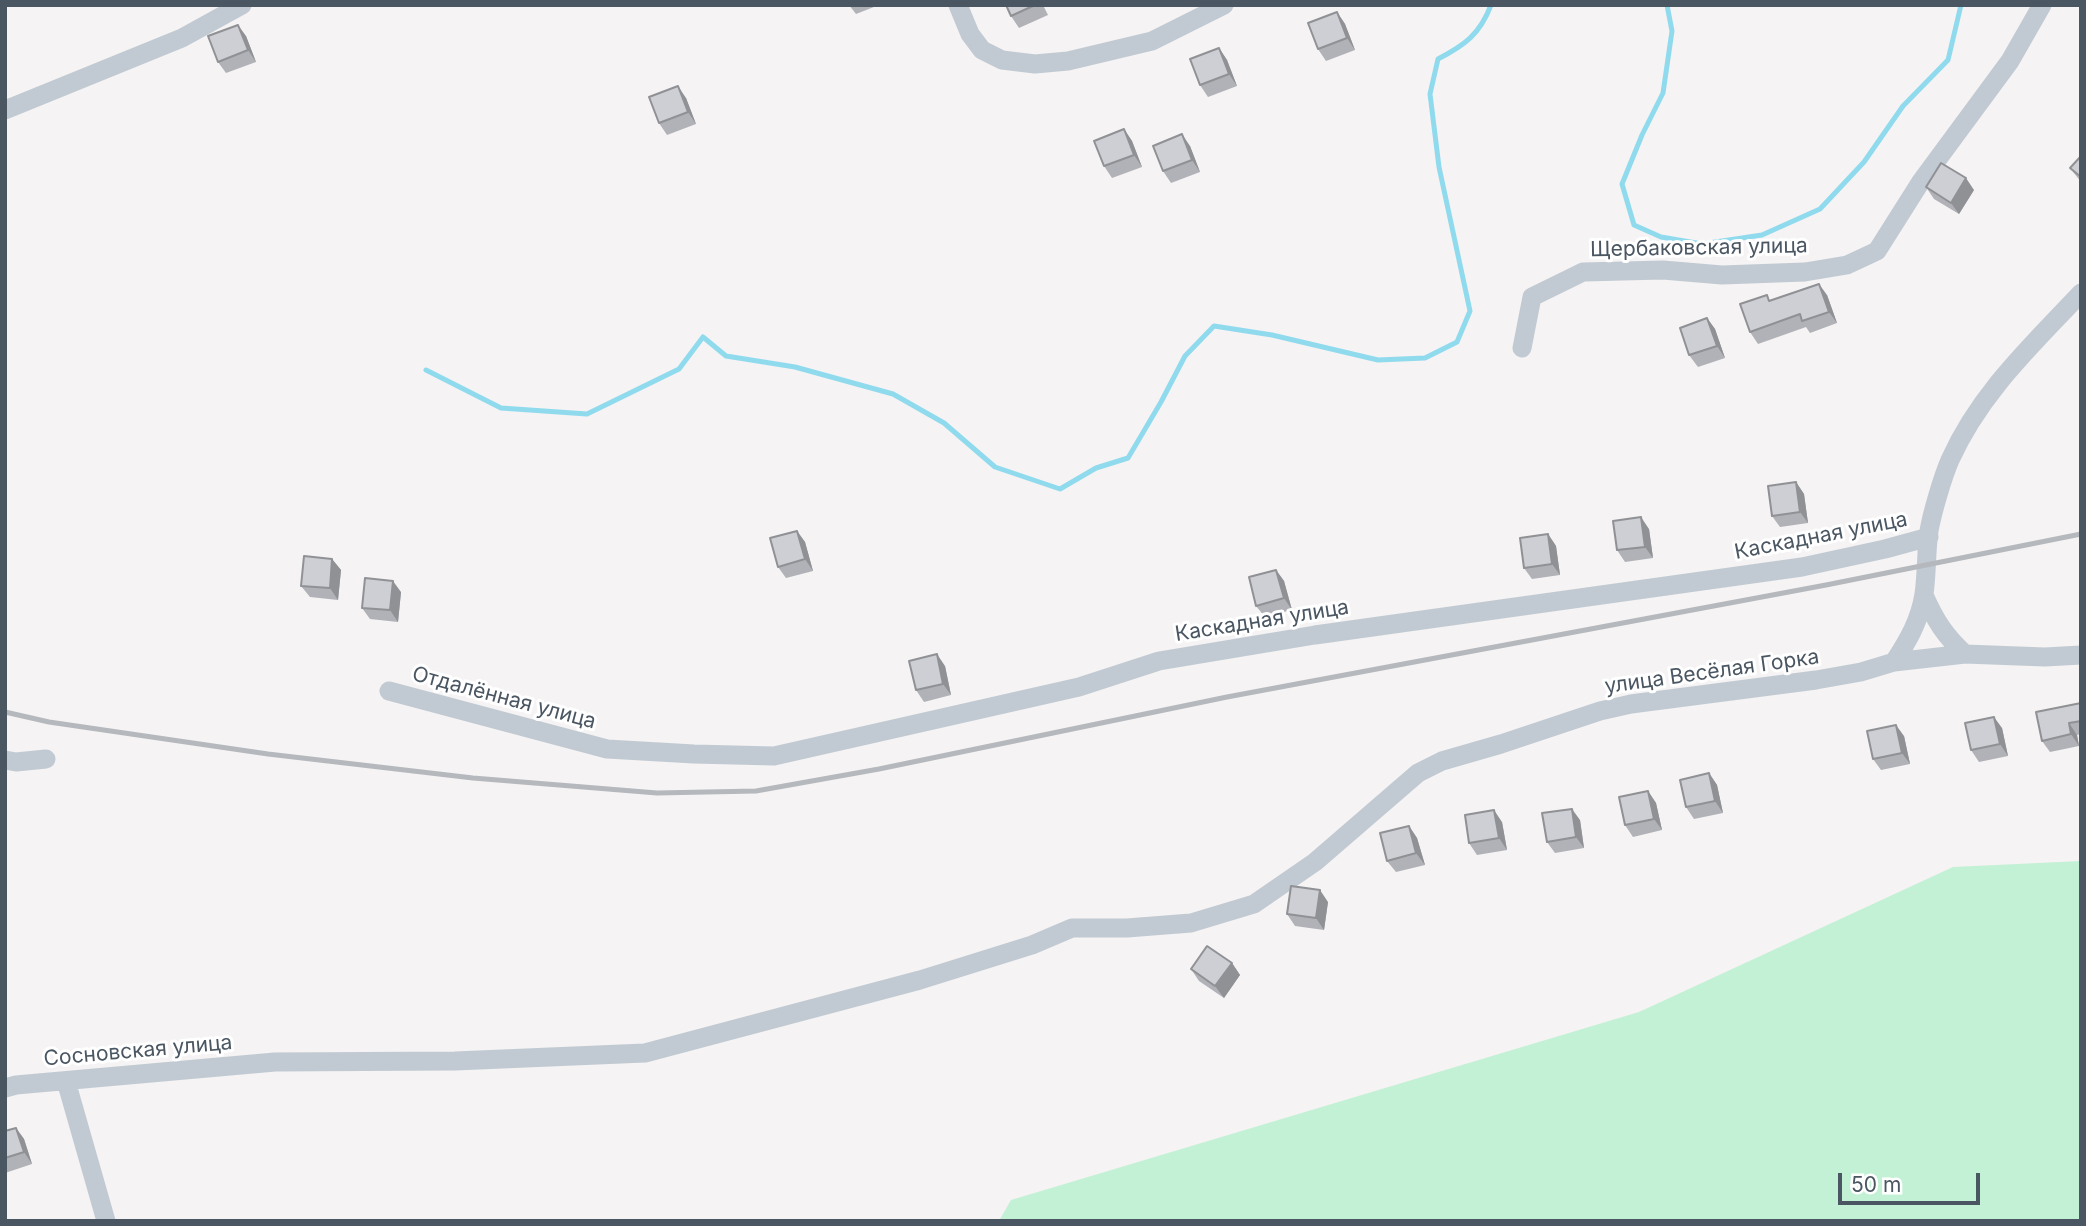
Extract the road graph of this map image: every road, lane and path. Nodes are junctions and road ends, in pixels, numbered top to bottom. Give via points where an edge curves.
1 (958, 5) edge
2 (1224, 5) edge
3 (2042, 5) edge
4 (238, 6) edge
5 (5, 110) edge
6 (2081, 293) edge
7 (1522, 348) dead end
8 (1929, 537) junction
9 (1924, 595) junction
10 (1965, 654) junction
11 (2081, 655) edge
12 (1894, 662) junction
13 (389, 691) dead end
14 (607, 749) joint
15 (46, 759) dead end
16 (5, 760) edge
17 (275, 1062) joint
18 (66, 1081) junction
19 (5, 1088) edge
20 (106, 1221) edge

1 - 2 street via 982,50 1002,60 1035,64 1152,41
3 - 7 street, Щербаковская улица via 2010,61 1920,183 1877,251 1847,265 1805,272 1583,272 1532,297
4 - 5 street via 181,38
6 - 8 street via 1990,391 1976,413 1950,460
8 - 9 street
8 - 14 street, Каскадная улица via 1801,567 1159,661 1079,687 774,756
9 - 10 street via 1937,623
9 - 12 street via 1909,640
10 - 11 street, улица Весёлая Горка
10 - 12 street, улица Весёлая Горка
12 - 17 street, улица Весёлая Горка via 1816,680 1631,704 1442,761 1418,772 1315,862 1254,904 1191,923 1072,928 920,980 645,1053
13 - 14 street, Отдалённая улица
15 - 16 street
17 - 18 street, Сосновская улица
18 - 19 street, Сосновская улица
18 - 20 street

